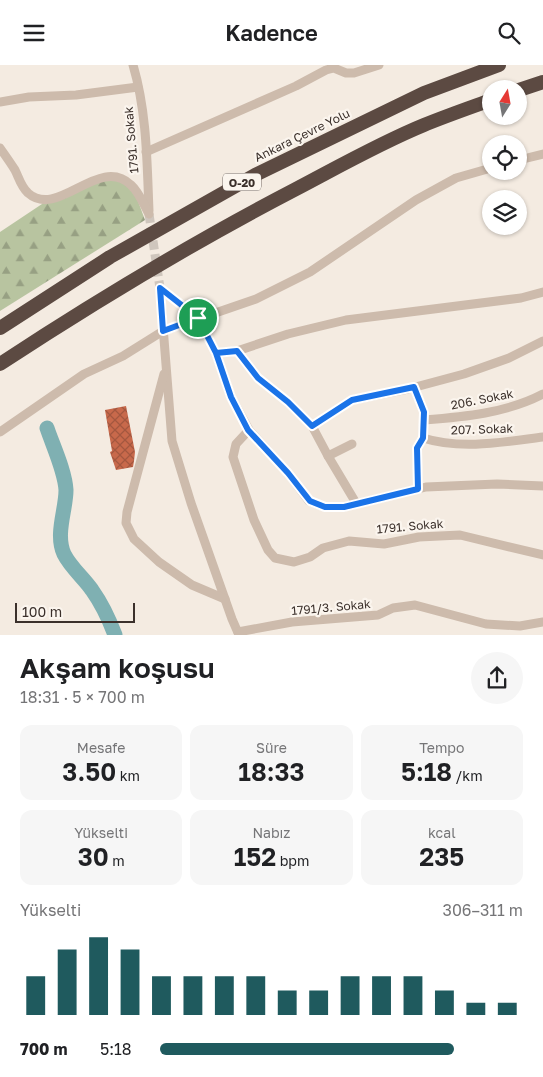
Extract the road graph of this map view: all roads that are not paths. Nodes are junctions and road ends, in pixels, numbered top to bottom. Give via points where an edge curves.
1 (134, 65) edge
2 (378, 65) edge
3 (498, 65) edge
4 (334, 67) edge
5 (543, 82) edge
6 (138, 87) junction
7 (528, 88) edge
8 (0, 102) edge
9 (482, 103) edge
10 (0, 148) edge
11 (146, 152) junction
12 (543, 154) edge
13 (527, 158) edge
14 (482, 171) edge
15 (543, 292) edge
16 (198, 318) junction
17 (0, 328) edge
18 (163, 331) junction
19 (543, 341) edge
20 (237, 351) junction
21 (216, 353) junction
22 (0, 364) edge
23 (166, 369) junction
24 (414, 387) junction
25 (543, 394) edge
26 (424, 420) junction
27 (312, 426) junction
28 (248, 430) junction
29 (0, 432) edge
30 (543, 437) edge
31 (423, 438) junction
32 (352, 444) dead end
33 (328, 456) junction
34 (543, 485) edge
35 (418, 489) junction
36 (356, 503) junction
37 (543, 555) edge
38 (225, 599) junction
39 (543, 623) edge
40 (253, 632) edge
41 (239, 633) edge

1 - 6 street, 1791. Sokak
2 - 4 street via 354,73
3 - 17 highway, Ankara Çevre Yolu / O-20 via 424,93 255,175 110,257
4 - 11 street
5 - 7 highway
6 - 8 street
6 - 11 street, 1791. Sokak
9 - 22 highway, O-20 via 423,126 346,163 200,241
10 - 11 street, 1791. Sokak via 29,194 48,200 92,180 120,177 132,185 149,214
12 - 13 street
14 - 16 street via 456,178 416,200 310,273 256,299
15 - 20 street via 346,320
16 - 18 street
16 - 18 street via 160,288
16 - 21 street
18 - 23 street
18 - 29 street via 84,374
19 - 24 street via 510,358 464,375
20 - 21 street
20 - 27 street via 258,378
21 - 28 street via 231,397
23 - 38 street via 172,441
23 - 38 street via 126,523 134,539 159,562 192,585
24 - 26 street
24 - 27 street via 352,400
25 - 26 street, 206. Sokak via 526,403 485,413
26 - 31 street
27 - 33 street
28 - 36 street via 310,501 325,507
28 - 37 street, 1791. Sokak via 236,444 233,457 254,520 275,558 294,562 349,541 384,544 453,535
30 - 31 street, 207. Sokak via 459,444
31 - 35 street via 417,448
32 - 33 street
33 - 36 street
34 - 35 street
35 - 36 street
38 - 41 street
39 - 40 street, 1791/3. Sokak via 520,626 486,624 414,605 393,608 378,615 292,622
40 - 41 street, 1791/3. Sokak

